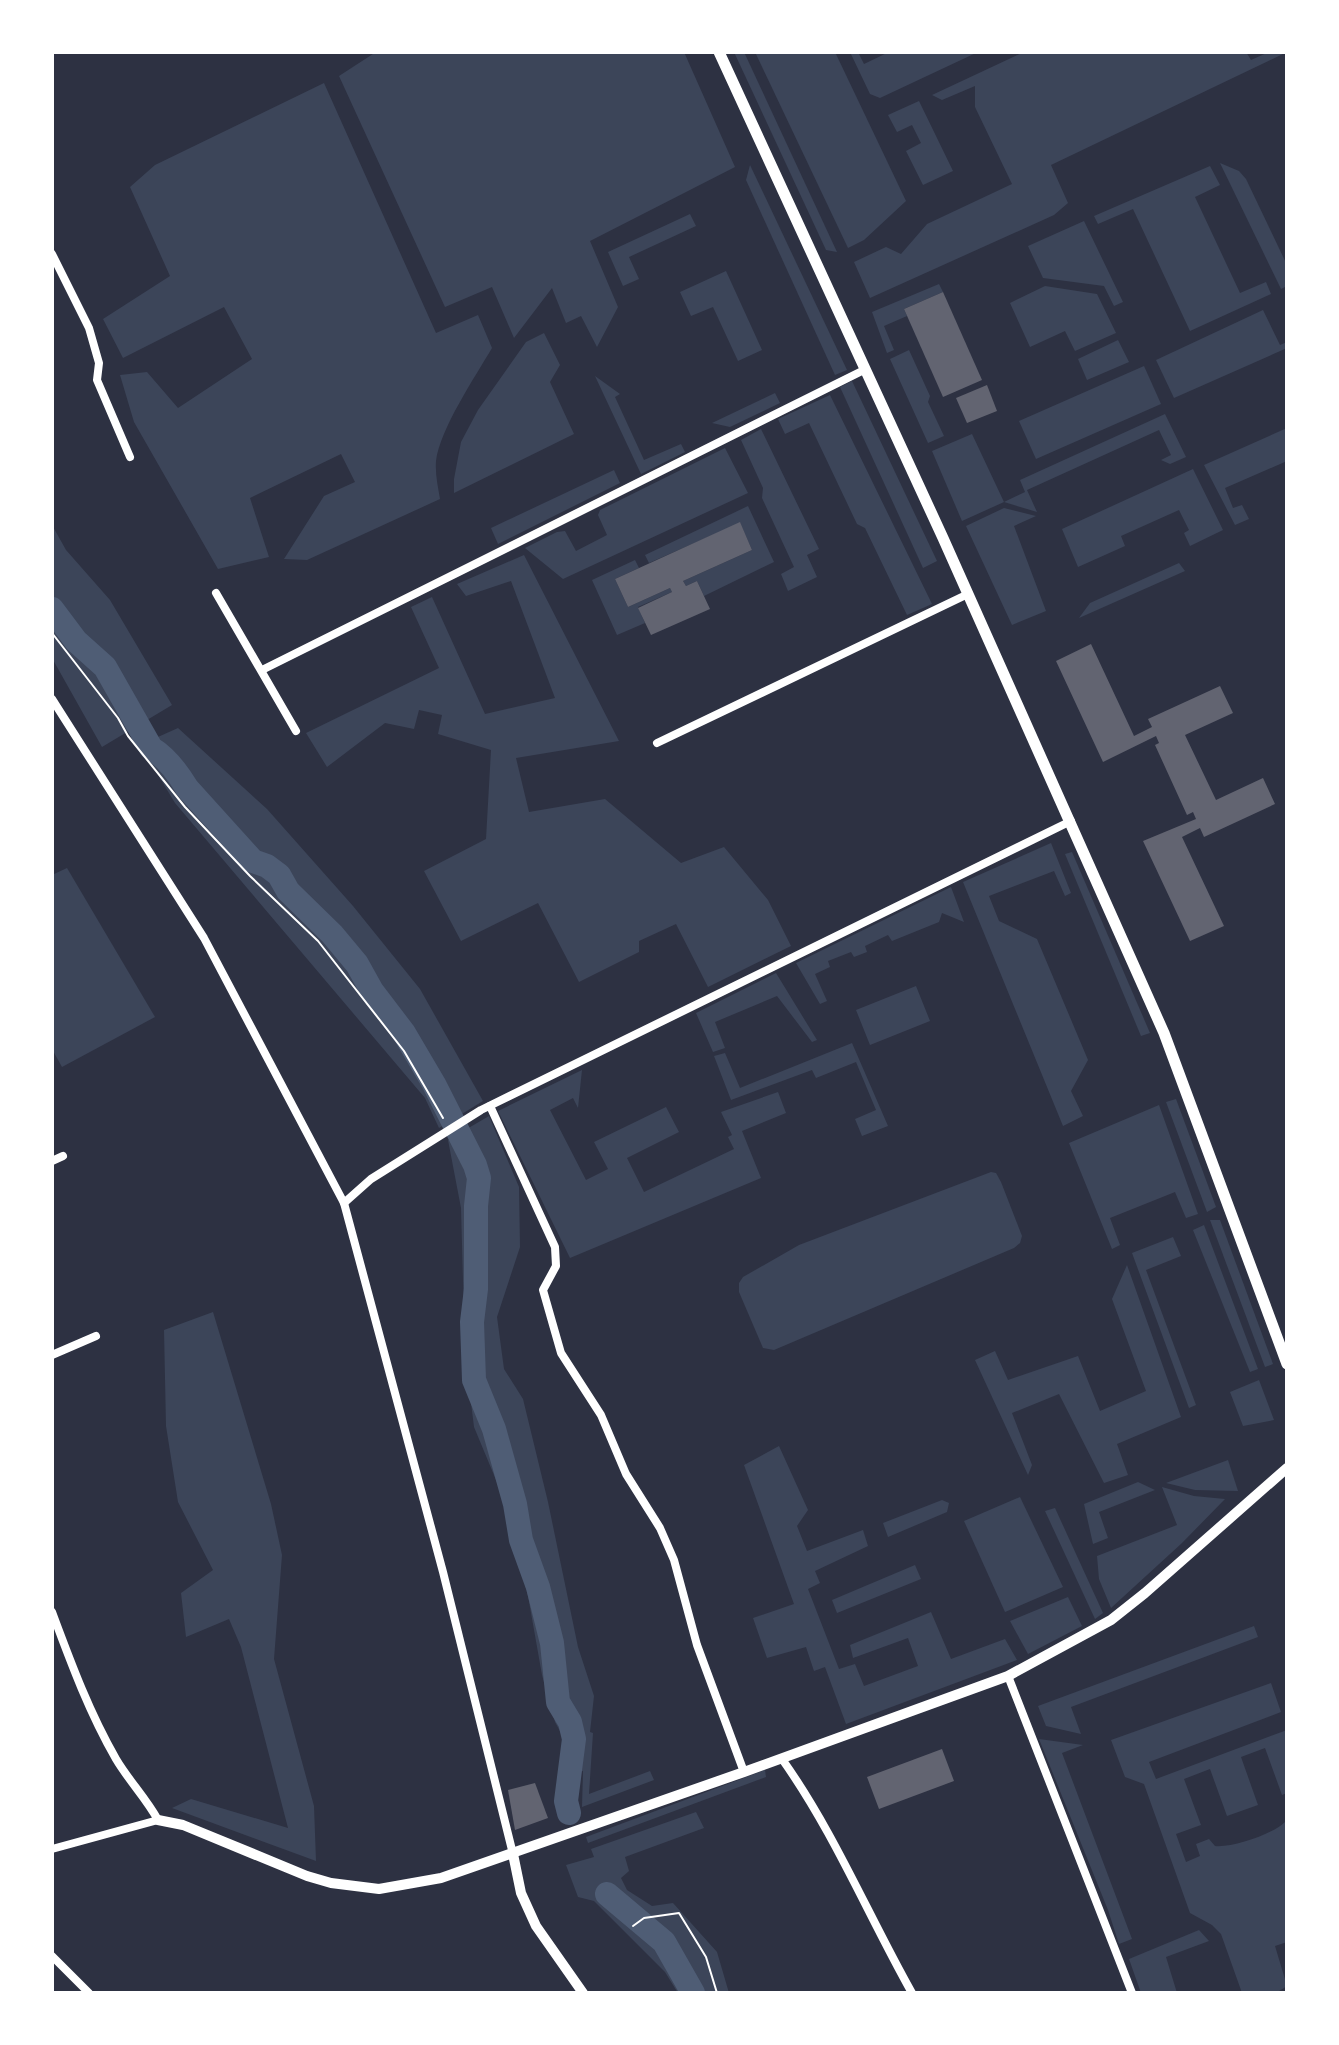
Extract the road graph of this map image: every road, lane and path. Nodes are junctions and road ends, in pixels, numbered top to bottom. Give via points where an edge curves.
1 (719, 52) edge
2 (52, 254) edge
3 (866, 369) junction
4 (130, 457) dead end
5 (216, 593) dead end
6 (968, 594) junction
7 (52, 633) edge
8 (262, 670) junction
9 (52, 699) edge
10 (296, 731) dead end
11 (657, 743) dead end
12 (1071, 821) junction
13 (490, 1106) junction
14 (450, 1130) junction
15 (63, 1156) dead end
16 (52, 1161) edge
17 (344, 1203) junction
18 (96, 1336) dead end
19 (52, 1355) edge
20 (1287, 1364) edge
21 (1287, 1468) edge
22 (52, 1612) edge
23 (1008, 1676) junction
24 (782, 1759) junction
25 (744, 1772) junction
26 (158, 1820) junction
27 (52, 1849) edge
28 (513, 1854) junction
29 (633, 1926) dead end
30 (52, 1956) edge
31 (89, 1993) edge
32 (583, 1993) edge
33 (717, 1993) edge
34 (912, 1993) edge
35 (1132, 1993) edge

1 - 3 main road
2 - 4 street via 89,328 99,363 97,380
3 - 6 main road
3 - 8 street
5 - 8 street
6 - 11 street
6 - 12 main road
7 - 14 path via 185,807 333,959 404,1051
8 - 10 street
9 - 17 street via 204,938
12 - 13 street
12 - 20 main road via 1164,1033
13 - 14 street
13 - 25 street via 555,1247 556,1266 543,1290 561,1353 601,1415 626,1474 674,1560 697,1645
14 - 17 street via 371,1179
15 - 16 street
17 - 28 street
18 - 19 street
21 - 23 street via 1111,1620
22 - 26 street via 90,1711
23 - 24 street
23 - 35 street
24 - 25 street
24 - 34 street via 836,1844
25 - 28 street
26 - 27 street
26 - 28 street via 183,1825 307,1876 354,1888 418,1883
28 - 32 street via 521,1893 536,1926
29 - 33 path via 644,1918 679,1913 706,1957
30 - 31 street

